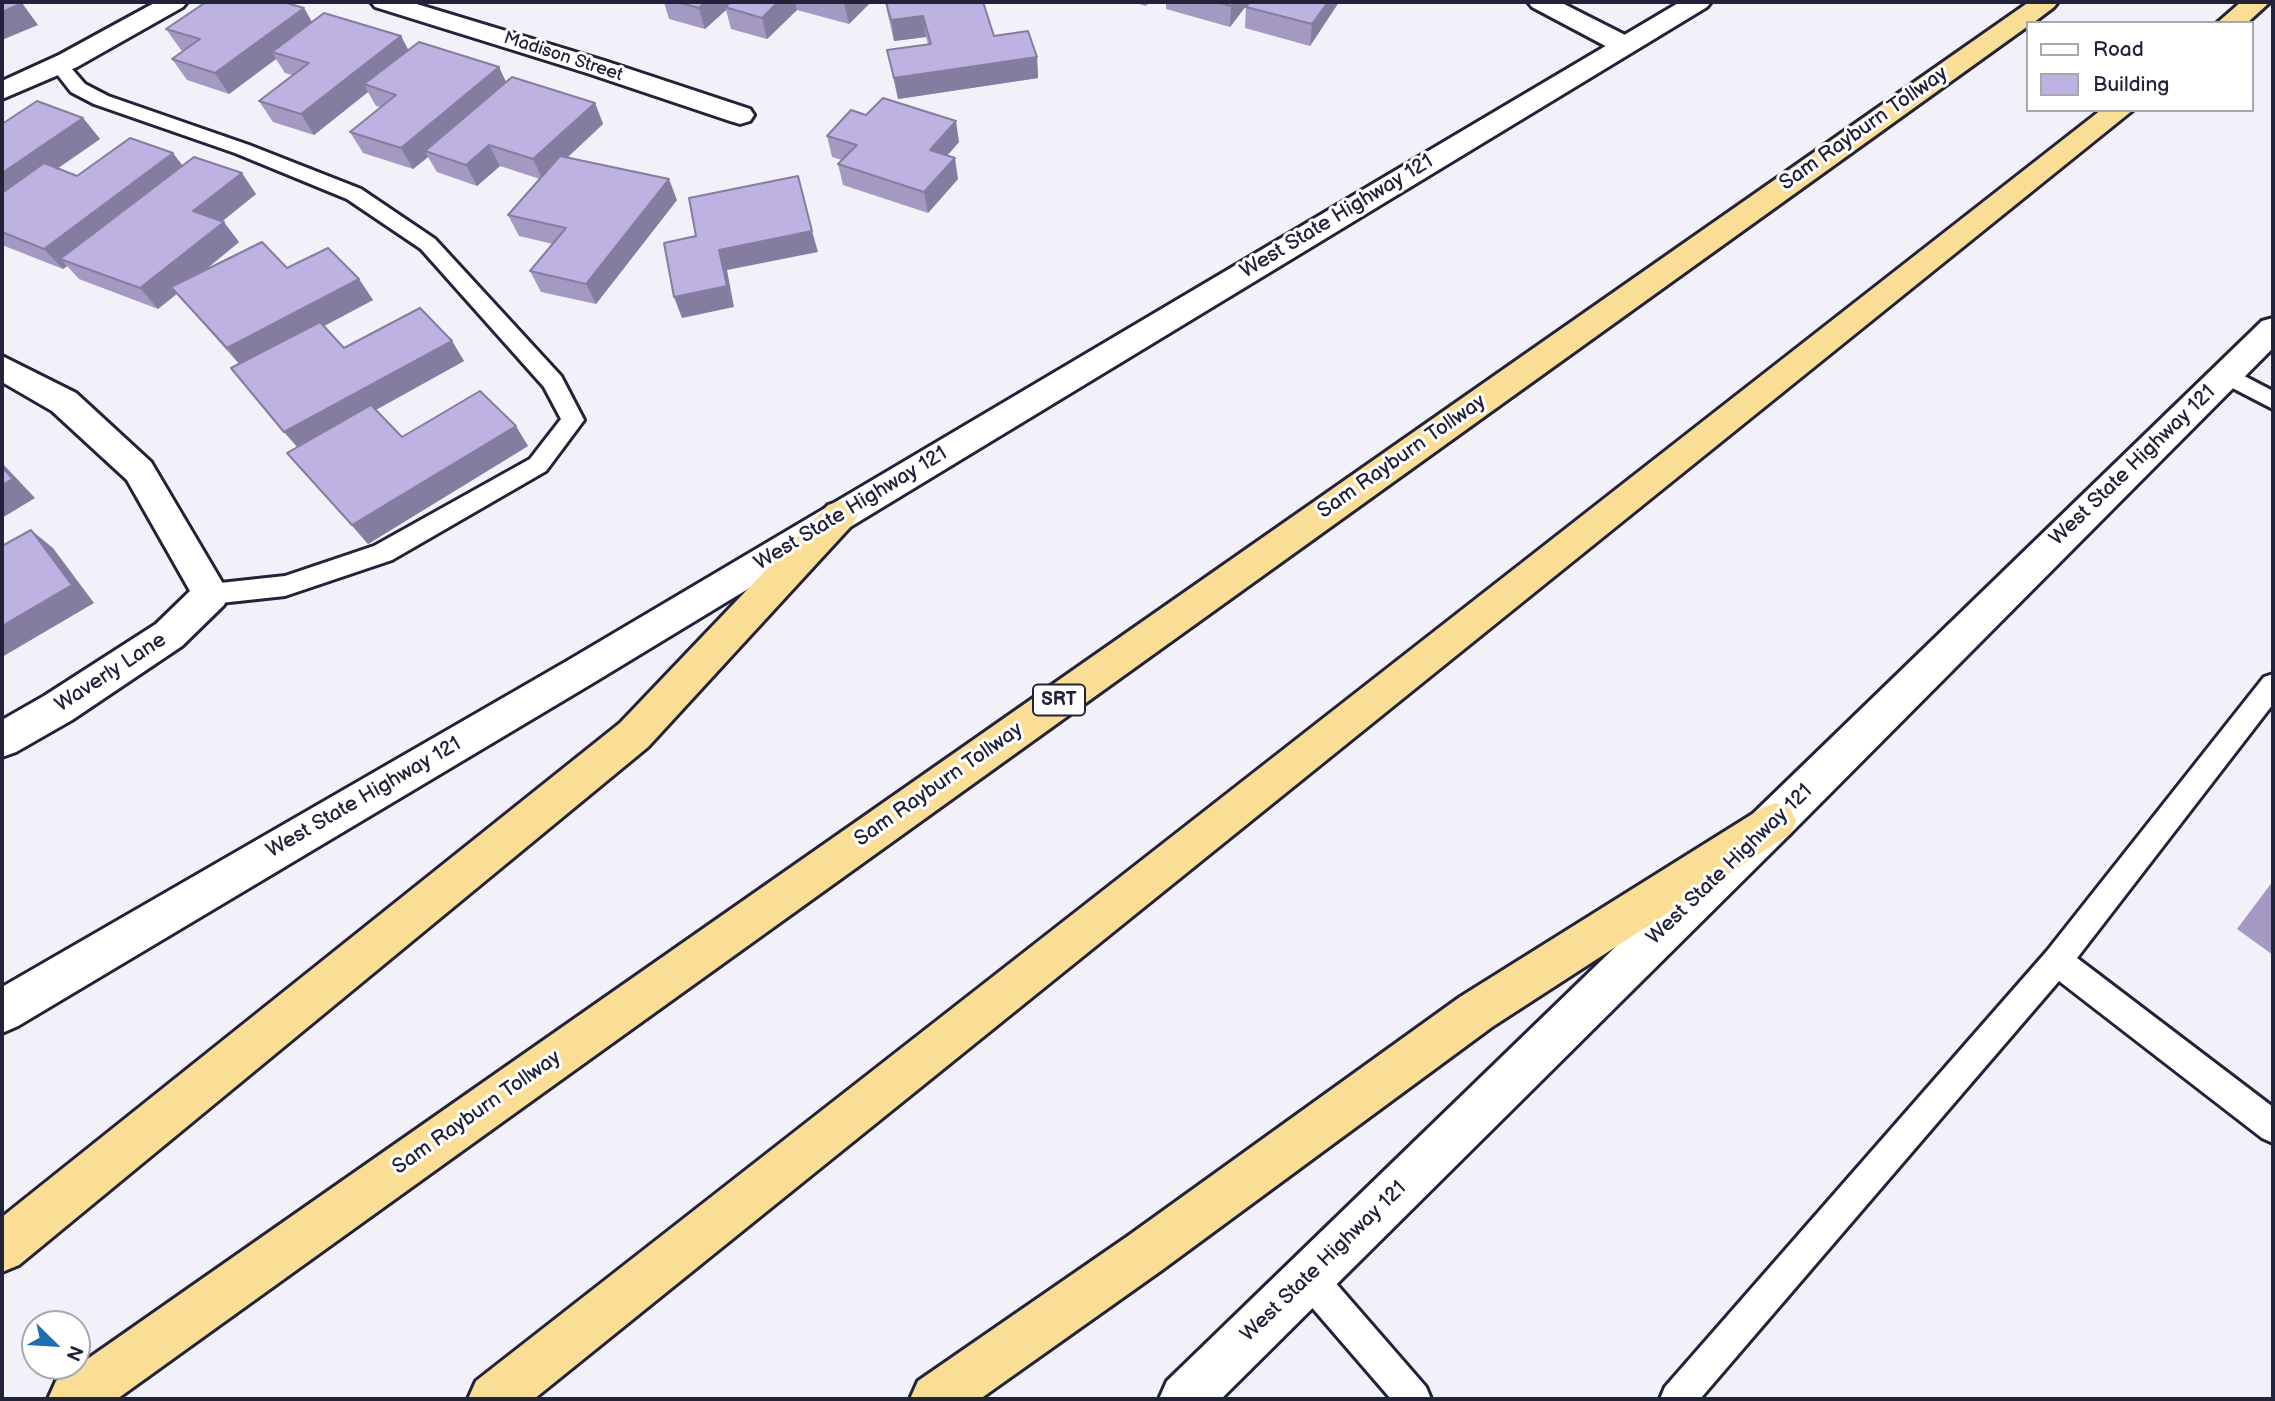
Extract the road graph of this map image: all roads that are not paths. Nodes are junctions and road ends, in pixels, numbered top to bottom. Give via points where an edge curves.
1 (174, 2) edge
2 (384, 2) edge
3 (1541, 2) edge
4 (1698, 2) edge
5 (2045, 2) edge
6 (2256, 2) edge
7 (2232, 21) edge
8 (1624, 46) junction
9 (59, 65) junction
10 (2, 91) edge
11 (2116, 112) edge
12 (740, 115) dead end
13 (2273, 329) edge
14 (2, 368) edge
15 (2227, 375) junction
16 (2273, 401) edge
17 (840, 515) junction
18 (211, 594) junction
19 (2273, 685) edge
20 (2, 740) edge
21 (1776, 821) junction
22 (2057, 961) junction
23 (2, 1011) edge
24 (2273, 1127) edge
25 (2, 1248) edge
26 (1308, 1277) junction
27 (74, 1399) edge
28 (494, 1399) edge
29 (936, 1399) edge
30 (1185, 1399) edge
31 (1414, 1399) edge
32 (1677, 1399) edge

1 - 9 main road
2 - 12 main road, Madison Street
3 - 8 main road
4 - 8 main road, West State Highway 121
5 - 27 highway, Sam Rayburn Tollway / SRT
6 - 7 highway
8 - 17 main road, West State Highway 121
9 - 10 main road
9 - 18 lane via 78,88 101,100 354,194 428,244 553,382 573,420 538,465 383,554 285,586
11 - 28 highway
13 - 15 main road, West State Highway 121
14 - 18 main road via 64,402 139,471
15 - 16 lane
15 - 21 main road, West State Highway 121
17 - 23 main road, West State Highway 121
17 - 25 highway via 634,735
18 - 20 main road, Waverly Lane via 169,635
19 - 22 lane
21 - 26 main road, West State Highway 121
21 - 29 highway via 1476,1012
22 - 24 lane
22 - 32 lane
26 - 30 main road, West State Highway 121
26 - 31 lane

